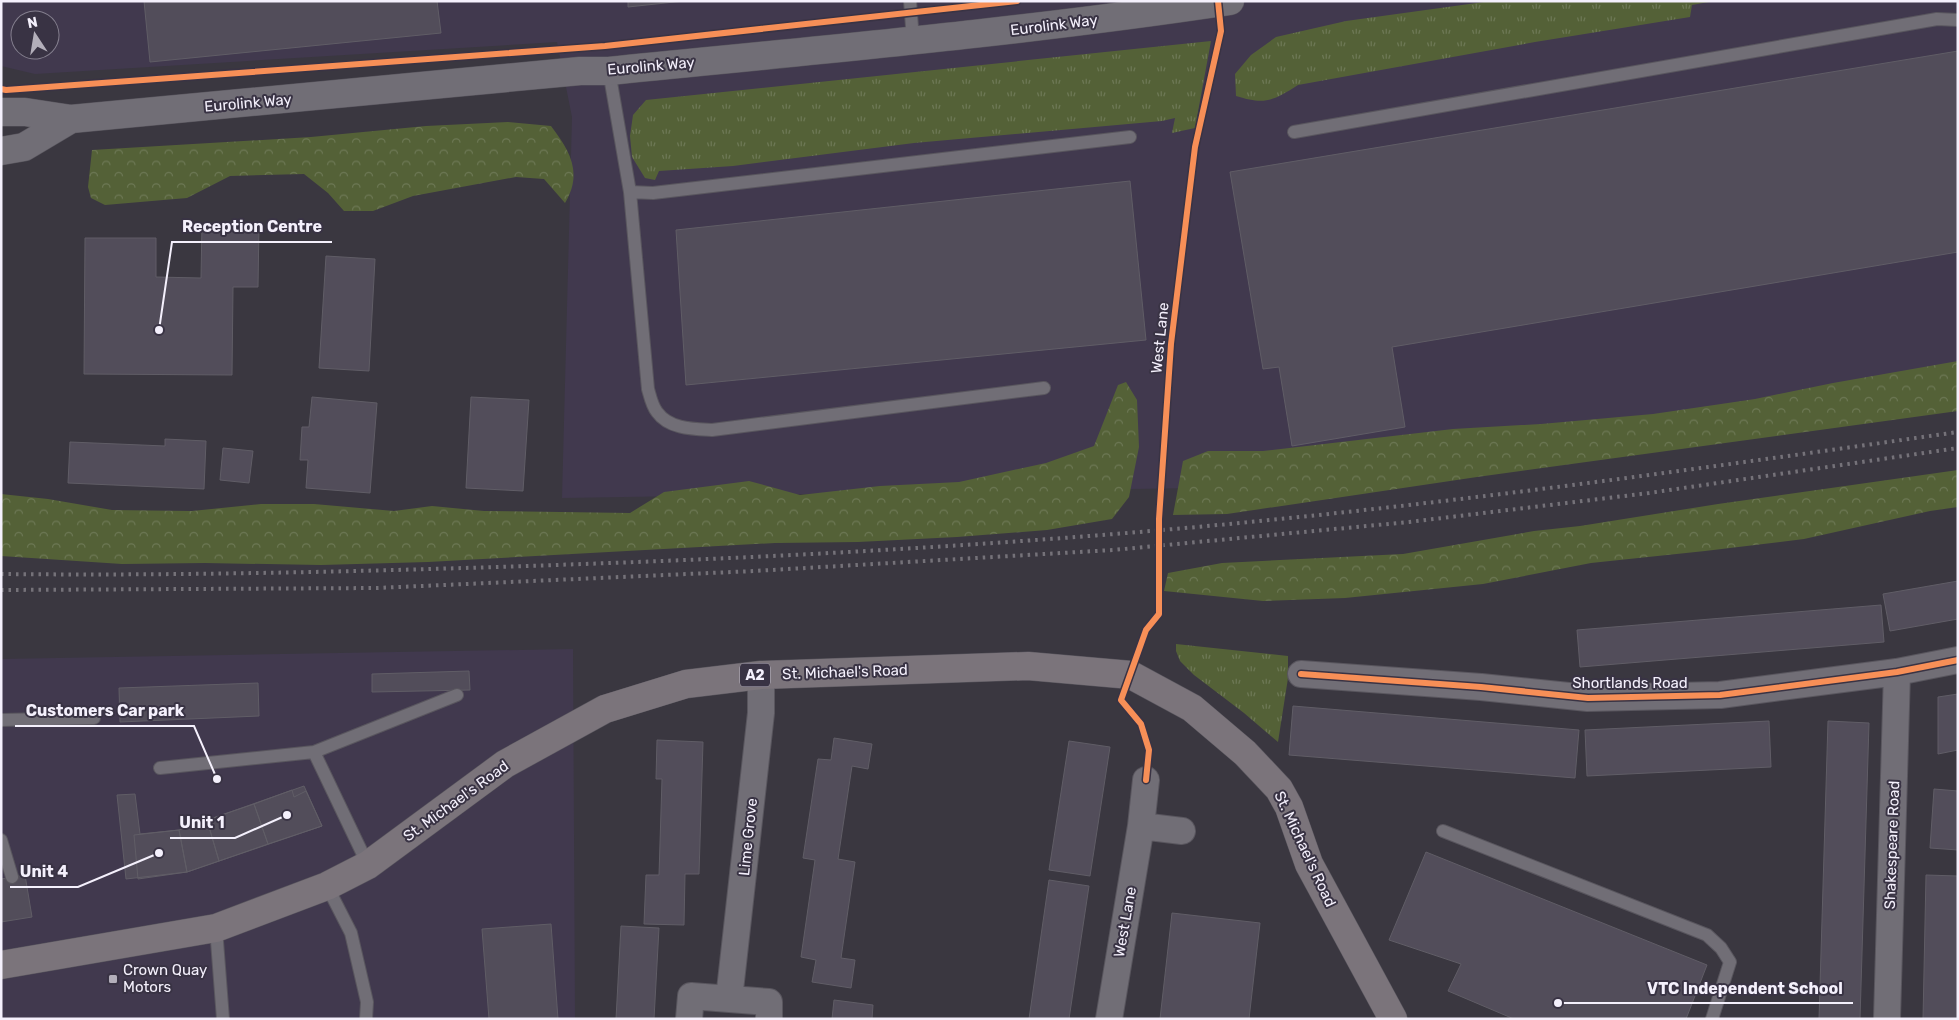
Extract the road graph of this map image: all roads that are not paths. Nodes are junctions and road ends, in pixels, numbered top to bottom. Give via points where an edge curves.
1 (910, 1) edge
2 (1230, 1) edge
3 (1958, 20) edge
4 (913, 40) junction
5 (609, 71) junction
6 (1, 112) edge
7 (71, 119) junction
8 (1294, 132) dead end
9 (1130, 137) dead end
10 (1, 151) edge
11 (630, 192) junction
12 (1044, 388) dead end
13 (1958, 660) edge
14 (1898, 672) junction
15 (761, 674) junction
16 (1302, 674) dead end
17 (457, 695) dead end
18 (94, 718) dead end
19 (1, 720) edge
20 (314, 752) junction
21 (160, 768) dead end
22 (1146, 780) dead end
23 (1141, 826) junction
24 (1443, 830) dead end
25 (1182, 831) dead end
26 (1, 840) edge
27 (368, 866) junction
28 (12, 877) dead end
29 (327, 886) junction
30 (216, 928) junction
31 (1, 965) edge
32 (729, 998) junction
33 (223, 1019) edge
34 (366, 1019) edge
35 (689, 1019) edge
36 (769, 1019) edge
37 (1109, 1019) edge
38 (1393, 1019) edge
39 (1712, 1019) edge
40 (1888, 1019) edge

1 - 4 lane
2 - 4 main road, Eurolink Way via 1062,25
3 - 8 lane via 1937,19
4 - 5 main road, Eurolink Way
5 - 7 main road, Eurolink Way via 580,71
5 - 11 lane
6 - 7 main road, Eurolink Way
7 - 10 main road, Eurolink Way via 24,147
9 - 11 lane via 653,193
11 - 12 lane via 648,390 656,412 669,423 712,430
13 - 14 street, Shortlands Road
14 - 16 street, Shortlands Road via 1720,695 1588,698
14 - 40 street, Shakespeare Road
15 - 27 main road, St. Michael's Road / A2 via 686,684 605,709 505,764
15 - 32 street, Lime Grove via 762,713
15 - 38 main road, St. Michael's Road / A2 via 1028,666 1131,675 1192,708 1246,753 1280,790 1309,864
17 - 20 lane
18 - 19 lane
20 - 21 lane
20 - 27 lane
22 - 23 street, West Lane
23 - 25 street
23 - 37 street, West Lane
24 - 39 lane via 1707,935 1730,962
26 - 28 lane
27 - 29 main road, St. Michael's Road / A2
29 - 30 main road, St. Michael's Road / A2
29 - 34 lane via 351,933 367,1002
30 - 31 main road, St. Michael's Road / A2
30 - 33 lane
32 - 35 street via 691,996
32 - 36 street via 769,1002

